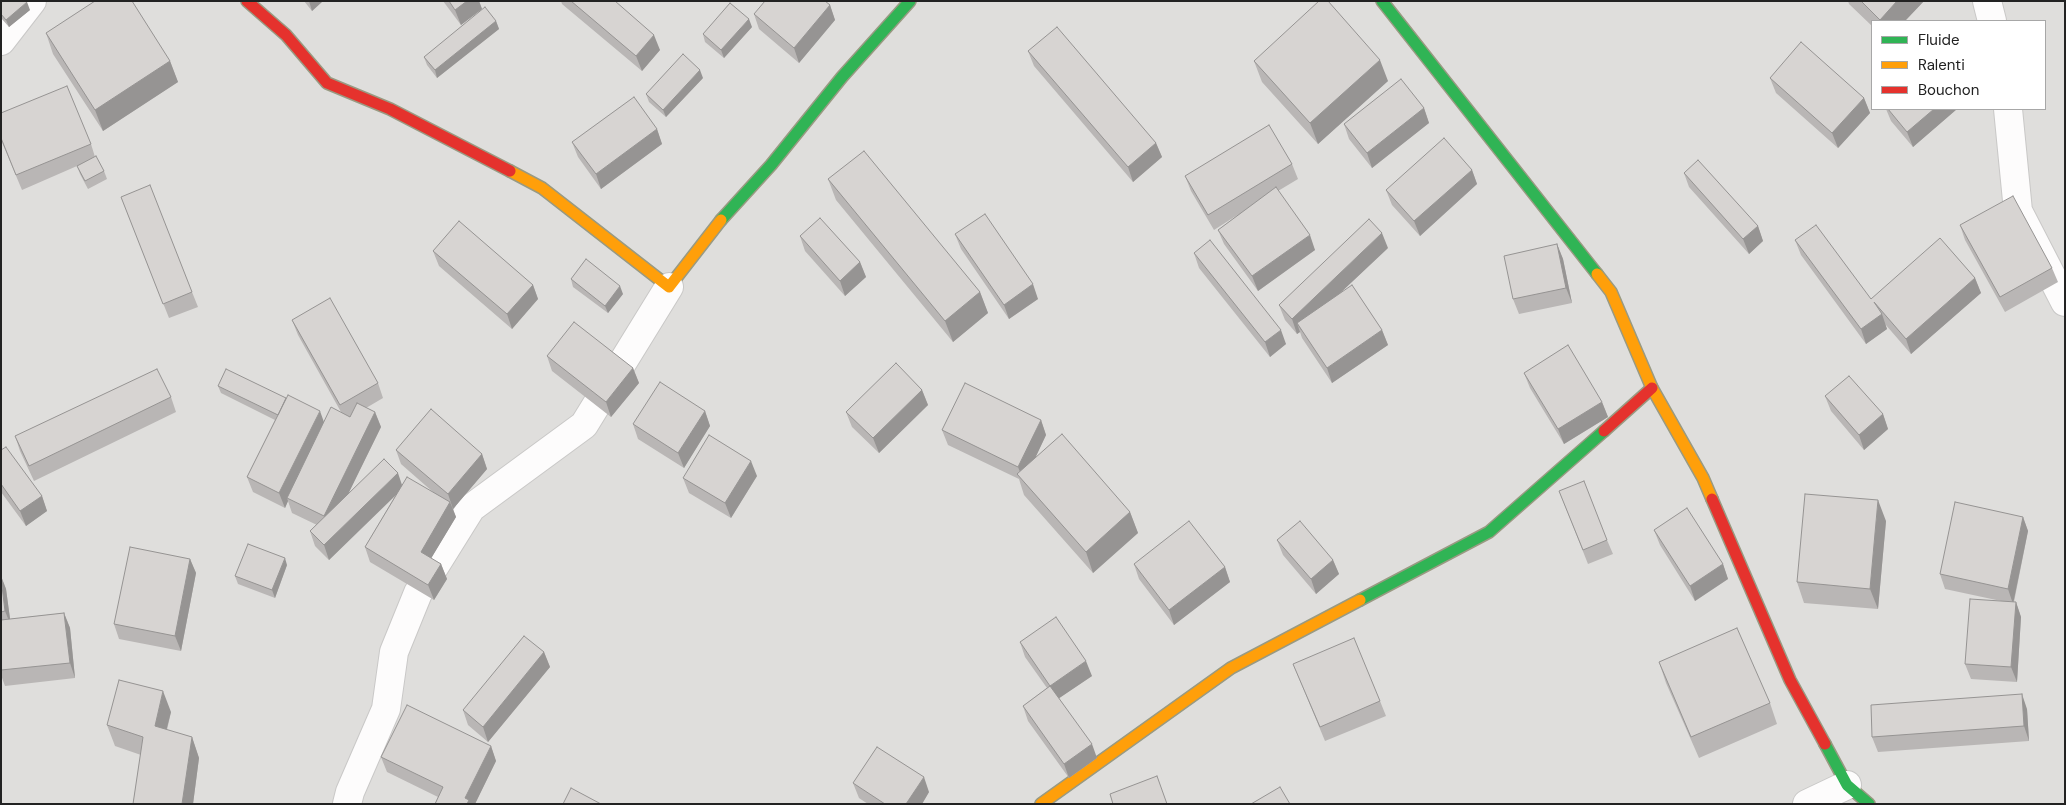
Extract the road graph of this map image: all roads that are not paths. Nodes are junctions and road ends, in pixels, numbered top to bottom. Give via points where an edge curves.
1 (32, 1) edge
2 (247, 1) edge
3 (910, 1) edge
4 (1382, 1) edge
5 (1987, 1) edge
6 (1992, 20) edge
7 (1, 41) edge
8 (2008, 110) edge
9 (669, 287) junction
10 (2065, 302) edge
11 (1652, 388) junction
12 (1847, 785) junction
13 (347, 804) edge
14 (1041, 804) edge
15 (1807, 804) edge
16 (1869, 804) edge

1 - 7 street
2 - 9 street via 286,35 327,84 390,109 542,188
3 - 9 street via 711,231
4 - 11 street via 1611,292
5 - 6 street
8 - 10 street via 2018,211
9 - 13 street via 584,425 471,508 418,593 394,652 386,709
11 - 12 street via 1703,478 1790,680
11 - 14 street via 1490,532 1231,668
12 - 15 street
12 - 16 street

